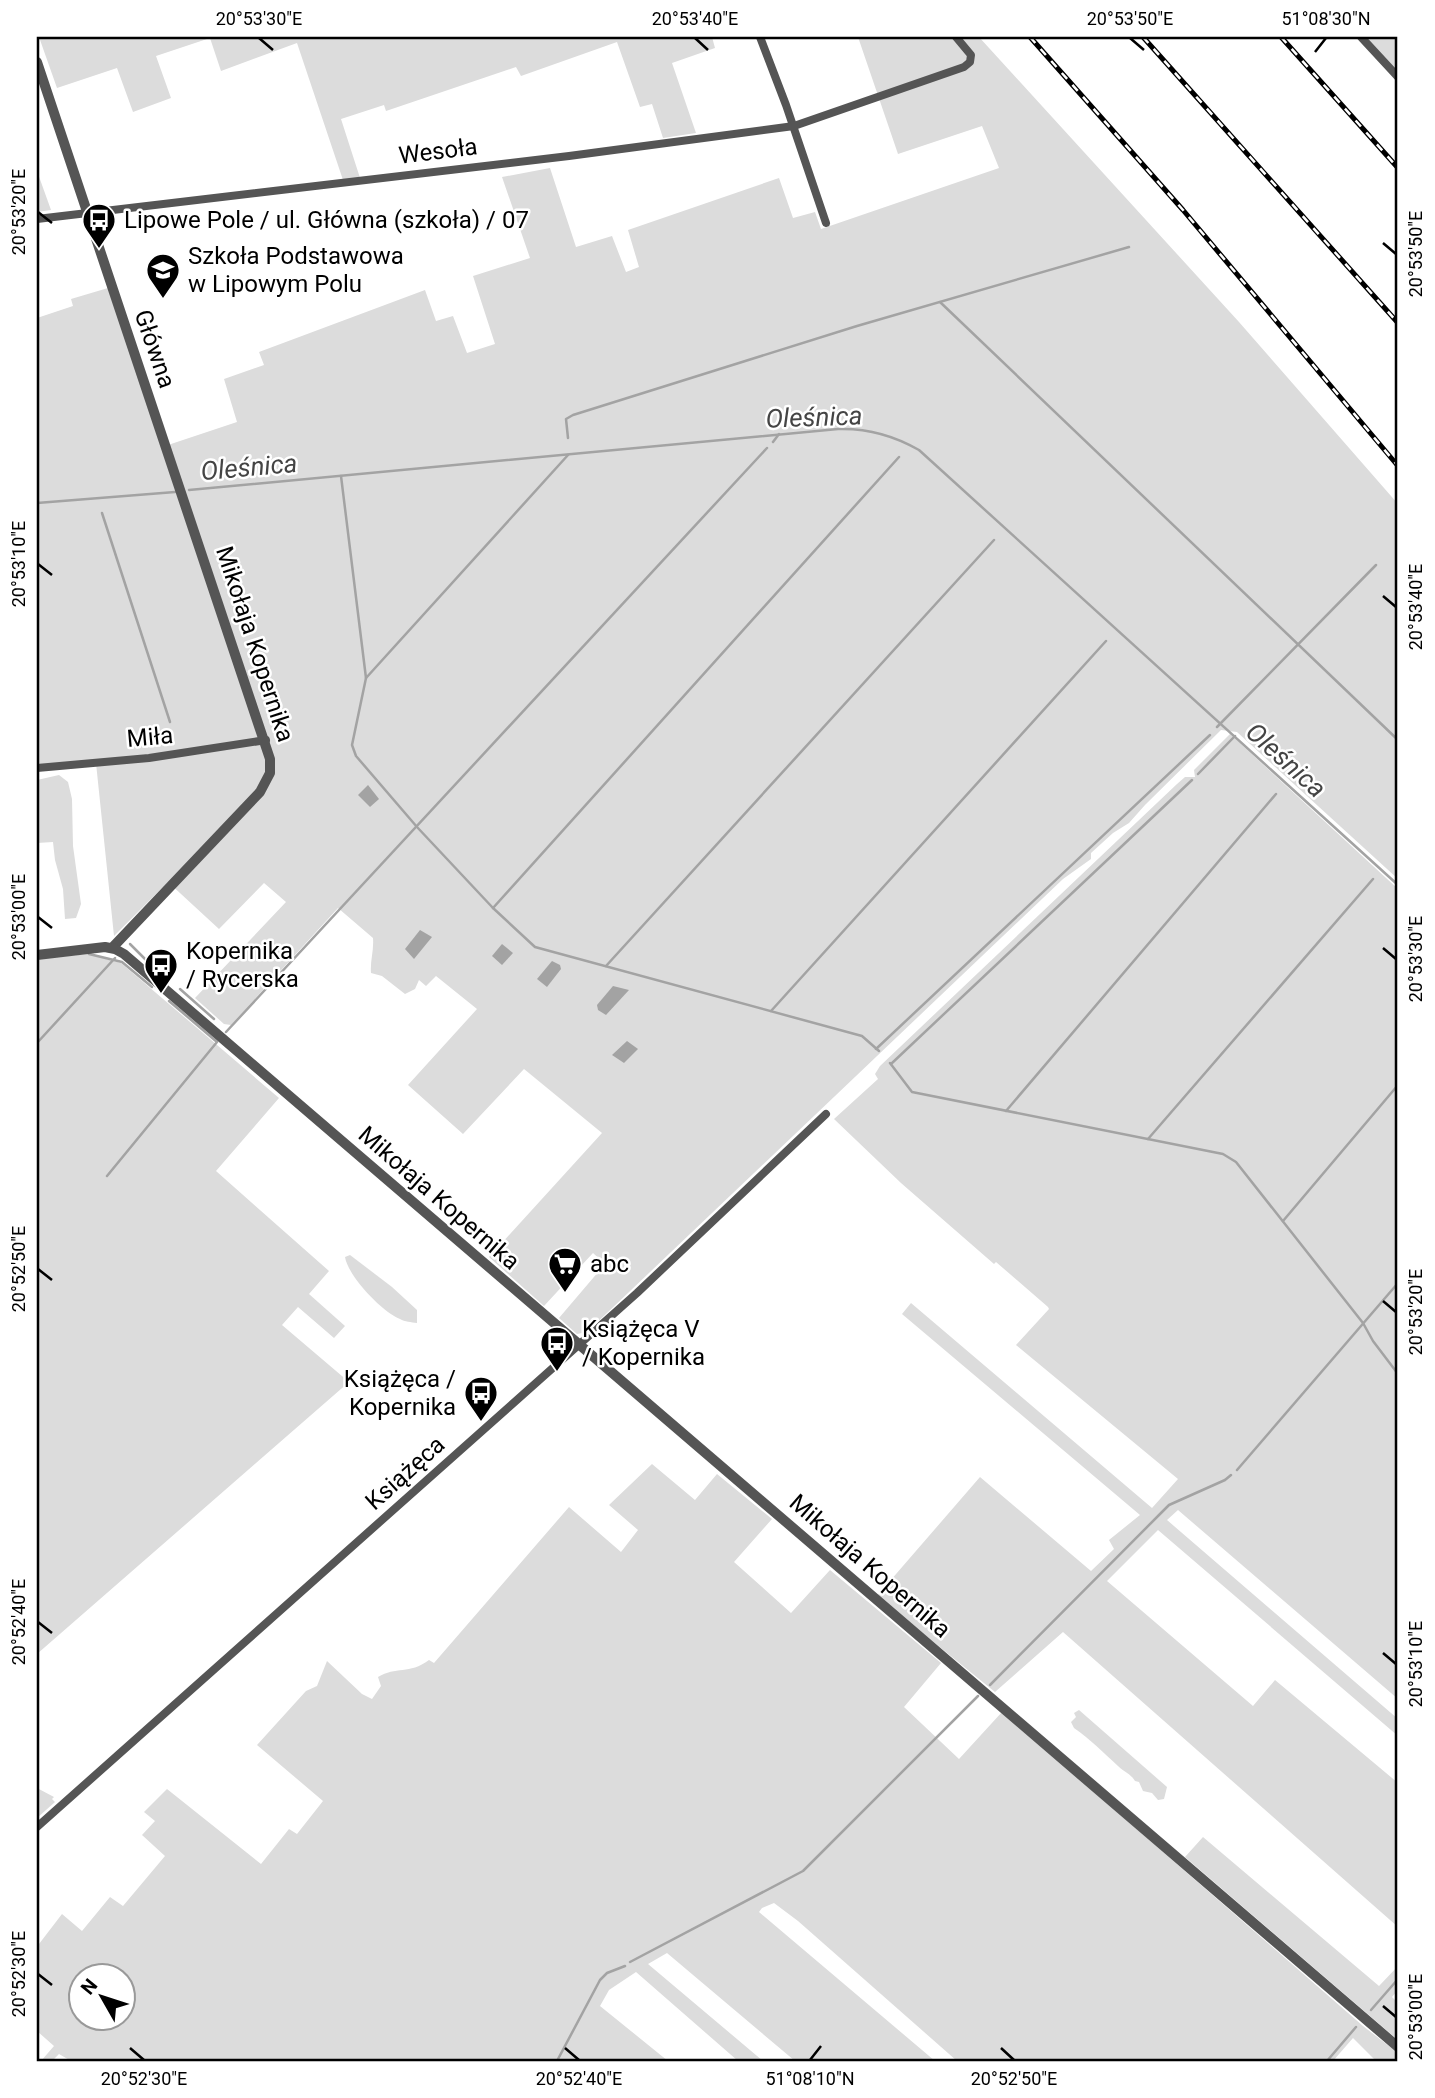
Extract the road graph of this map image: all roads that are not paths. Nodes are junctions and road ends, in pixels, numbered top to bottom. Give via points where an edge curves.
1 (760, 37) edge
2 (956, 37) edge
3 (1361, 37) edge
4 (37, 62) edge
5 (1398, 77) edge
6 (794, 127) junction
7 (87, 213) junction
8 (37, 219) edge
9 (826, 223) dead end
10 (181, 491) joint
11 (266, 740) junction
12 (37, 768) edge
13 (112, 948) junction
14 (37, 955) edge
15 (825, 1114) dead end
16 (578, 1344) junction
17 (37, 1827) edge
18 (1398, 2047) edge

1 - 6 street
2 - 6 street, Wesoła via 971,55 964,66
3 - 5 street
4 - 7 street, Główna
6 - 7 street, Wesoła
6 - 9 street
7 - 8 street, Wesoła
7 - 10 street, Główna
10 - 11 street, Mikołaja Kopernika
11 - 12 street, Miła via 149,758
11 - 13 street, Mikołaja Kopernika via 270,773 260,792
13 - 14 street
13 - 16 street, Mikołaja Kopernika
15 - 16 street, Książęca
16 - 17 street, Książęca
16 - 18 street, Mikołaja Kopernika

